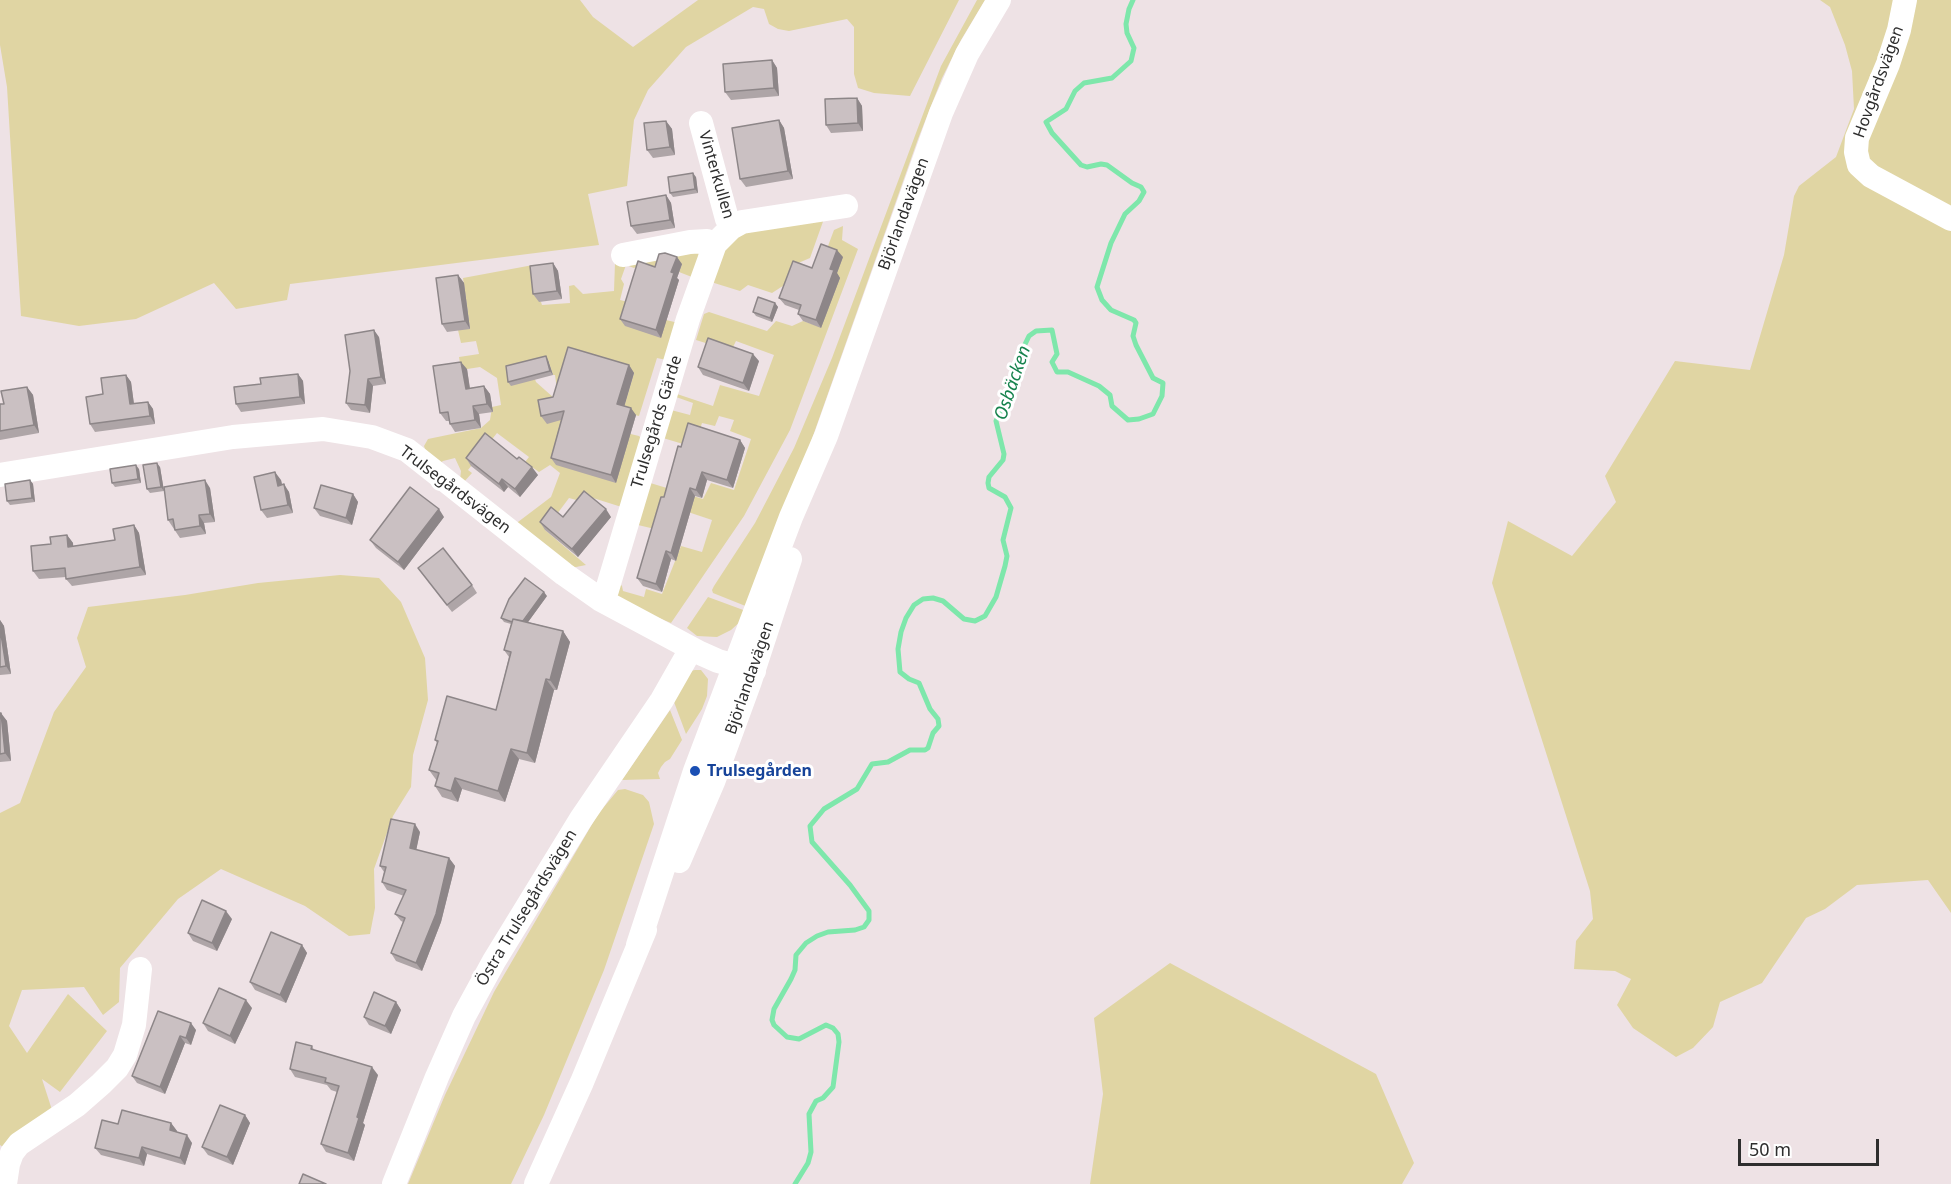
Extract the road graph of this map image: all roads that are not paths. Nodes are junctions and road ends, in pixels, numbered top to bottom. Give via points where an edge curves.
1 (999, 0) edge
2 (1905, 0) edge
3 (701, 123) dead end
4 (846, 206) dead end
5 (1951, 219) edge
6 (723, 236) junction
7 (623, 255) dead end
8 (0, 475) edge
9 (601, 600) junction
10 (691, 649) junction
11 (744, 668) junction
12 (140, 969) dead end
13 (5, 1184) edge
14 (394, 1184) edge
15 (536, 1184) edge

1 - 11 street, Björlandavägen via 967,54 941,113 826,436 791,517
2 - 5 street, Hovgårdsvägen via 1899,30 1857,138 1856,152 1859,165 1871,176
3 - 6 street, Vinterkullen via 727,219
4 - 6 street via 742,222
6 - 7 street
6 - 9 street, Trulsegårds Gärde via 688,320
8 - 9 street, Trulsegårdsvägen via 233,437 323,429 372,437 407,450
9 - 10 street, Trulsegårdsvägen
10 - 11 street, Trulsegårdsvägen
10 - 14 street, Östra Trulsegårdsvägen via 494,961 464,1016
11 - 15 street, Björlandavägen via 695,771 638,945
12 - 13 street via 132,1036 117,1068 77,1105 19,1144 8,1164

